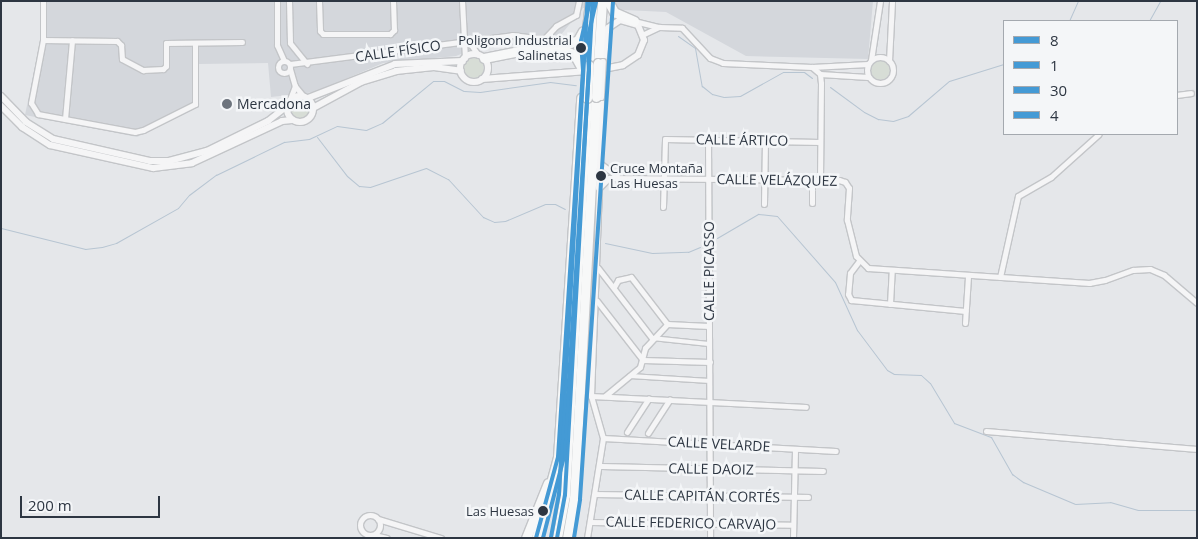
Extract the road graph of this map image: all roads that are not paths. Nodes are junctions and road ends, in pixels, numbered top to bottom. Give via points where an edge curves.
1 (44, 1) edge
2 (277, 1) edge
3 (289, 1) edge
4 (319, 1) edge
5 (394, 1) edge
6 (462, 1) edge
7 (579, 1) edge
8 (591, 1) edge
9 (602, 1) edge
10 (608, 1) edge
11 (880, 1) edge
12 (892, 1) edge
13 (634, 21) junction
14 (585, 22) junction
15 (659, 27) junction
16 (462, 31) junction
17 (644, 34) junction
18 (605, 37) junction
19 (43, 40) junction
20 (72, 40) junction
21 (466, 41) junction
22 (242, 42) dead end
23 (195, 43) junction
24 (452, 44) junction
25 (876, 47) junction
26 (888, 47) junction
27 (550, 48) junction
28 (881, 57) junction
29 (464, 60) junction
30 (284, 61) junction
31 (889, 61) junction
32 (484, 62) junction
33 (869, 62) junction
34 (601, 63) junction
35 (307, 64) junction
36 (290, 66) junction
37 (812, 67) junction
38 (585, 68) junction
39 (461, 71) junction
40 (284, 74) junction
41 (820, 74) junction
42 (868, 76) junction
43 (482, 79) junction
44 (502, 80) junction
45 (294, 82) junction
46 (1191, 93) dead end
47 (1178, 95) edge
48 (1, 96) edge
49 (306, 97) junction
50 (591, 97) junction
51 (290, 99) junction
52 (1, 106) edge
53 (287, 106) junction
54 (313, 108) junction
55 (65, 119) junction
56 (292, 120) junction
57 (600, 129) junction
58 (1098, 135) edge
59 (708, 140) junction
60 (820, 140) junction
61 (765, 141) junction
62 (601, 164) junction
63 (620, 177) junction
64 (663, 178) junction
65 (708, 178) junction
66 (764, 180) junction
67 (812, 180) junction
68 (820, 180) junction
69 (599, 188) junction
70 (812, 203) dead end
71 (764, 204) dead end
72 (663, 207) dead end
73 (598, 208) junction
74 (594, 224) junction
75 (859, 261) junction
76 (598, 268) junction
77 (892, 271) junction
78 (587, 274) junction
79 (968, 277) junction
80 (1000, 278) junction
81 (607, 279) junction
82 (618, 280) junction
83 (614, 287) junction
84 (597, 300) junction
85 (1197, 302) edge
86 (890, 304) junction
87 (966, 311) junction
88 (964, 323) dead end
89 (667, 324) junction
90 (709, 326) junction
91 (652, 338) junction
92 (709, 344) junction
93 (643, 360) junction
94 (710, 362) junction
95 (627, 376) junction
96 (710, 381) junction
97 (591, 396) junction
98 (605, 396) junction
99 (649, 398) junction
100 (670, 400) junction
101 (710, 402) junction
102 (806, 407) dead end
103 (986, 431) dead end
104 (627, 432) dead end
105 (648, 434) dead end
106 (603, 438) junction
107 (711, 443) junction
108 (794, 448) junction
109 (1197, 449) edge
110 (836, 451) dead end
111 (558, 457) junction
112 (601, 466) junction
113 (711, 468) junction
114 (794, 470) junction
115 (822, 471) dead end
116 (596, 494) junction
117 (711, 497) junction
118 (794, 497) junction
119 (808, 497) dead end
120 (378, 519) junction
121 (590, 522) junction
122 (710, 524) junction
123 (793, 525) junction
124 (373, 535) junction
125 (387, 538) edge
126 (441, 538) edge
127 (526, 538) edge
128 (536, 538) edge
129 (557, 538) edge
130 (567, 538) edge
131 (587, 538) edge
132 (710, 538) edge
133 (793, 538) edge

1 - 19 street
2 - 30 street via 277,45
3 - 35 street via 290,43
4 - 5 street via 322,34 393,32
6 - 16 street
7 - 21 street, CALLE FÍSICO via 576,15 556,26 544,39 512,35
8 - 14 highway
8 - 38 highway
9 - 34 highway
10 - 13 highway via 614,12
10 - 18 highway
11 - 25 street
12 - 26 street
13 - 15 street
13 - 17 street
13 - 18 street via 616,22 608,28
14 - 27 highway via 578,40
14 - 38 highway
15 - 17 street
15 - 37 street via 682,28 710,58 723,64
16 - 21 street
16 - 24 street
17 - 44 street via 638,55 612,69
18 - 34 street
19 - 20 street
19 - 55 street via 31,103 38,114
20 - 23 street via 117,41 121,45 122,60 143,70 163,70 166,66 166,43
20 - 55 street
21 - 24 street, CALLE FÍSICO
21 - 29 street
21 - 32 street
22 - 23 street
23 - 55 street via 194,104 135,132
24 - 35 street, CALLE FÍSICO
25 - 28 street
25 - 33 street
26 - 28 street
26 - 31 street
27 - 32 highway
27 - 38 highway via 574,54
28 - 31 street
28 - 33 street
29 - 32 street
29 - 39 street
29 - 49 street via 395,64
30 - 36 street
30 - 40 street via 278,68
31 - 42 street via 893,72 888,80 875,83
32 - 43 street
32 - 44 street
33 - 37 street
33 - 42 street
34 - 50 highway, bridge
35 - 36 street, CALLE FÍSICO
36 - 40 street
36 - 45 street
37 - 41 street
38 - 50 highway, bridge
39 - 43 street via 469,81
39 - 54 street via 434,67 396,71 361,82
40 - 45 street
41 - 42 street
41 - 60 street
43 - 44 street
45 - 49 street
45 - 51 street
46 - 47 street
48 - 53 street via 26,122 53,139 150,162 170,161 207,151 268,122
49 - 51 street
49 - 54 street
50 - 57 street
50 - 78 highway
50 - 111 highway
50 - 129 highway via 565,495
51 - 53 street
52 - 56 street via 22,127 50,144 153,168 192,163 282,121
53 - 56 street
54 - 56 street via 308,120
57 - 62 street
57 - 74 highway
58 - 80 street via 1051,177 1018,196
59 - 61 street, CALLE ÁRTICO
59 - 64 street, CALLE ÁRTICO via 664,140
59 - 65 street, CALLE PICASSO
60 - 61 street, CALLE ÁRTICO
60 - 68 street
61 - 66 street
62 - 63 street via 607,172
62 - 69 street
63 - 64 street, CALLE VELÁZQUEZ
63 - 69 street, CALLE VELÁZQUEZ via 604,181
64 - 65 street, CALLE VELÁZQUEZ
64 - 72 street
65 - 66 street, CALLE VELÁZQUEZ
65 - 90 street, CALLE PICASSO
66 - 67 street, CALLE VELÁZQUEZ
66 - 71 street
67 - 68 street, CALLE VELÁZQUEZ
67 - 70 street
68 - 75 street, CALLE VELÁZQUEZ via 845,182 849,188 847,220
69 - 73 street
73 - 74 highway
73 - 76 street
74 - 78 highway
75 - 77 street via 868,268
75 - 86 street via 850,273 848,294 851,300
76 - 81 street
76 - 84 street
77 - 79 street
77 - 86 street
78 - 130 highway via 574,499
79 - 80 street
79 - 87 street
80 - 85 street via 1089,283 1133,270 1155,270
81 - 82 street
81 - 83 street
82 - 83 street
82 - 89 street via 630,276
83 - 91 street
84 - 93 street
84 - 97 street
86 - 87 street
87 - 88 street
89 - 90 street
89 - 91 street
90 - 92 street, CALLE PICASSO
91 - 92 street
91 - 93 street via 645,348
92 - 94 street, CALLE PICASSO
93 - 94 street
93 - 95 street
94 - 96 street, CALLE PICASSO
95 - 96 street
95 - 98 street
96 - 101 street, CALLE PICASSO
97 - 98 street
97 - 106 street
98 - 99 street
99 - 100 street
99 - 104 street
100 - 101 street
100 - 105 street
101 - 102 street
101 - 107 street, CALLE PICASSO
103 - 109 street
106 - 107 street, CALLE VELARDE
106 - 112 street
107 - 108 street, CALLE VELARDE
107 - 113 street, CALLE PICASSO
108 - 110 street, CALLE VELARDE
108 - 114 street
111 - 127 highway
111 - 128 highway
112 - 113 street, CALLE DAOIZ
112 - 116 street
113 - 114 street, CALLE DAOIZ
113 - 117 street, CALLE PICASSO
114 - 115 street, CALLE DAOIZ
114 - 118 street
116 - 117 street, CALLE CAPITÁN CORTÉS
116 - 121 street
117 - 118 street, CALLE CAPITÁN CORTÉS
117 - 122 street, CALLE PICASSO
118 - 119 street, CALLE CAPITÁN CORTÉS
118 - 123 street
120 - 124 street via 380,528
120 - 124 street via 366,516 360,524 364,533
120 - 126 street
121 - 122 street, CALLE FEDERICO CARVAJO
121 - 131 street
122 - 123 street, CALLE FEDERICO CARVAJO
122 - 132 street, CALLE PICASSO
123 - 133 street
124 - 125 street

